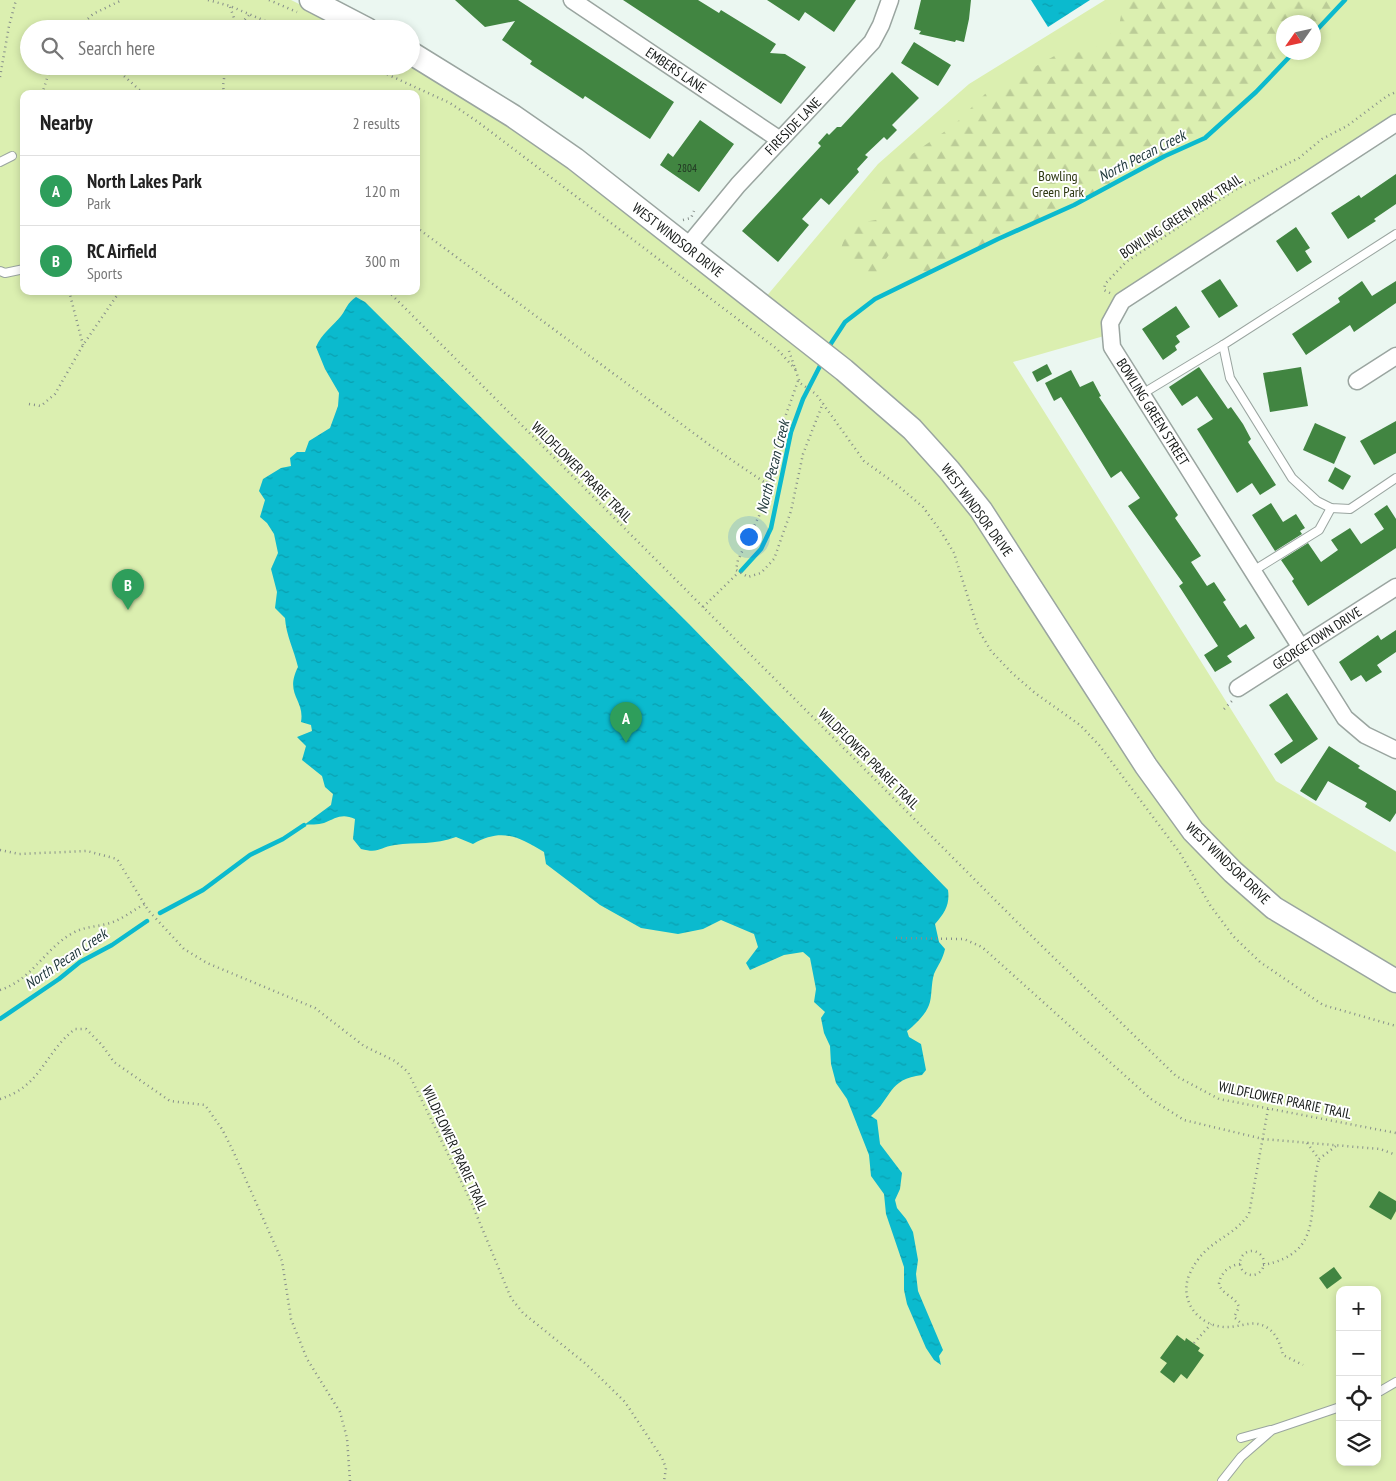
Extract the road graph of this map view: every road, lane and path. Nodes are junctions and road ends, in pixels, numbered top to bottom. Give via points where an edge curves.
1 (16, 0) edge
2 (122, 0) edge
3 (208, 0) edge
4 (311, 0) edge
5 (572, 0) edge
6 (890, 0) edge
7 (230, 6) junction
8 (250, 14) junction
9 (86, 20) edge
10 (235, 20) edge
11 (245, 20) edge
12 (264, 20) edge
13 (350, 20) edge
14 (420, 59) edge
15 (48, 75) edge
16 (123, 75) edge
17 (225, 75) edge
18 (389, 75) edge
19 (0, 77) edge
20 (43, 90) edge
21 (140, 90) edge
22 (224, 90) edge
23 (1396, 92) edge
24 (1396, 123) edge
25 (780, 140) junction
26 (12, 156) dead end
27 (0, 162) edge
28 (420, 230) edge
29 (1396, 234) edge
30 (687, 247) junction
31 (20, 270) edge
32 (0, 271) edge
33 (71, 295) edge
34 (117, 295) edge
35 (392, 295) edge
36 (1122, 301) junction
37 (784, 345) dead end
38 (1223, 345) junction
39 (83, 346) junction
40 (1396, 356) edge
41 (797, 371) junction
42 (798, 380) junction
43 (1357, 381) dead end
44 (1142, 394) junction
45 (823, 403) junction
46 (30, 404) dead end
47 (1396, 478) edge
48 (767, 484) junction
49 (1331, 508) junction
50 (1253, 571) junction
51 (739, 572) junction
52 (1396, 587) edge
53 (703, 607) junction
54 (1301, 648) junction
55 (1238, 688) dead end
56 (1396, 750) edge
57 (0, 850) edge
58 (145, 904) junction
59 (896, 938) dead end
60 (1396, 980) edge
61 (0, 990) edge
62 (1396, 1026) edge
63 (0, 1099) edge
64 (1268, 1109) junction
65 (1396, 1133) edge
66 (1263, 1139) junction
67 (1307, 1142) junction
68 (1337, 1146) junction
69 (1396, 1155) edge
70 (1319, 1159) junction
71 (1240, 1264) junction
72 (1263, 1265) junction
73 (1211, 1324) junction
74 (1243, 1325) junction
75 (1194, 1343) dead end
76 (1303, 1365) dead end
77 (1396, 1382) edge
78 (1381, 1391) edge
79 (1336, 1408) edge
80 (1272, 1430) junction
81 (1241, 1438) dead end
82 (350, 1481) edge
83 (664, 1481) edge
84 (1222, 1481) edge

1 - 19 path
2 - 9 path
3 - 7 path
4 - 13 street
5 - 25 street, EMBERS LANE
6 - 25 street, FIRESIDE LANE via 872,42
7 - 8 path
7 - 10 path
8 - 11 path
8 - 12 path
14 - 30 street, WEST WINDSOR DRIVE via 553,143
15 - 20 path
16 - 21 path
17 - 22 path
18 - 41 path via 450,103 505,141 777,349
23 - 36 path, BOWLING GREEN PARK TRAIL via 1322,139 1299,158 1233,191 1126,262 1105,284 1104,290
24 - 36 street, BOWLING GREEN STREET
25 - 30 street, FIRESIDE LANE
26 - 27 lane
28 - 48 path
29 - 38 lane
30 - 60 street, WEST WINDSOR DRIVE via 872,394 912,429 949,470 995,531 1159,786 1206,845 1274,908
31 - 32 lane
33 - 39 path
34 - 39 path
35 - 53 path, WILDFLOWER PRARIE TRAIL
36 - 44 street, BOWLING GREEN STREET via 1110,323 1112,347
37 - 41 path
38 - 44 lane
38 - 49 lane via 1230,378 1292,478
39 - 46 path via 55,394 41,406
40 - 43 street
41 - 42 path
42 - 45 path
42 - 48 path via 777,440
44 - 50 street, BOWLING GREEN STREET
45 - 51 path via 803,454 791,511 774,559 761,573 748,577
45 - 62 path via 864,461 923,508 942,533 954,553 978,629 991,651 1024,683 1080,725 1099,744 1180,853 1210,905 1234,936 1260,962 1323,1005
47 - 49 lane via 1350,509
48 - 51 path via 759,516 738,560 736,570
49 - 50 lane via 1319,530
50 - 54 street, BOWLING GREEN STREET
51 - 53 path
52 - 54 street, GEORGETOWN DRIVE
53 - 64 path, WILDFLOWER PRARIE TRAIL via 1015,920 1176,1076 1219,1099
54 - 55 street, GEORGETOWN DRIVE
54 - 56 street, BOWLING GREEN STREET via 1345,718 1365,735
57 - 58 path, WILDFLOWER PRARIE TRAIL via 19,854 87,851 117,859
58 - 61 path via 109,923 74,932 59,941 23,979
58 - 83 path, WILDFLOWER PRARIE TRAIL via 170,937 184,949 207,963 314,1008 364,1046 395,1060 408,1072 472,1204 510,1298 625,1402 662,1458 666,1468
59 - 66 path via 964,939 982,947 1163,1109 1184,1120
63 - 82 path via 17,1094 34,1079 62,1039 74,1029 86,1030 114,1062 170,1101 205,1105 234,1153 282,1261 291,1319 307,1359 340,1412 348,1438
64 - 65 path, WILDFLOWER PRARIE TRAIL
64 - 66 path
66 - 67 path
66 - 73 path via 1249,1214 1242,1223 1211,1244 1189,1274 1186,1295 1190,1309
67 - 68 path
67 - 70 path
68 - 69 path via 1380,1149
68 - 70 path
70 - 72 path via 1311,1225 1304,1244 1288,1258
71 - 72 path via 1245,1273 1252,1275
71 - 72 path via 1242,1256 1253,1252 1260,1255
71 - 74 path via 1234,1264 1224,1272 1219,1284 1221,1290 1238,1303 1234,1317
73 - 74 path
73 - 75 path
74 - 76 path via 1259,1324 1272,1331 1280,1342 1283,1355
77 - 78 lane
79 - 80 lane
80 - 81 lane
80 - 84 lane via 1241,1457

